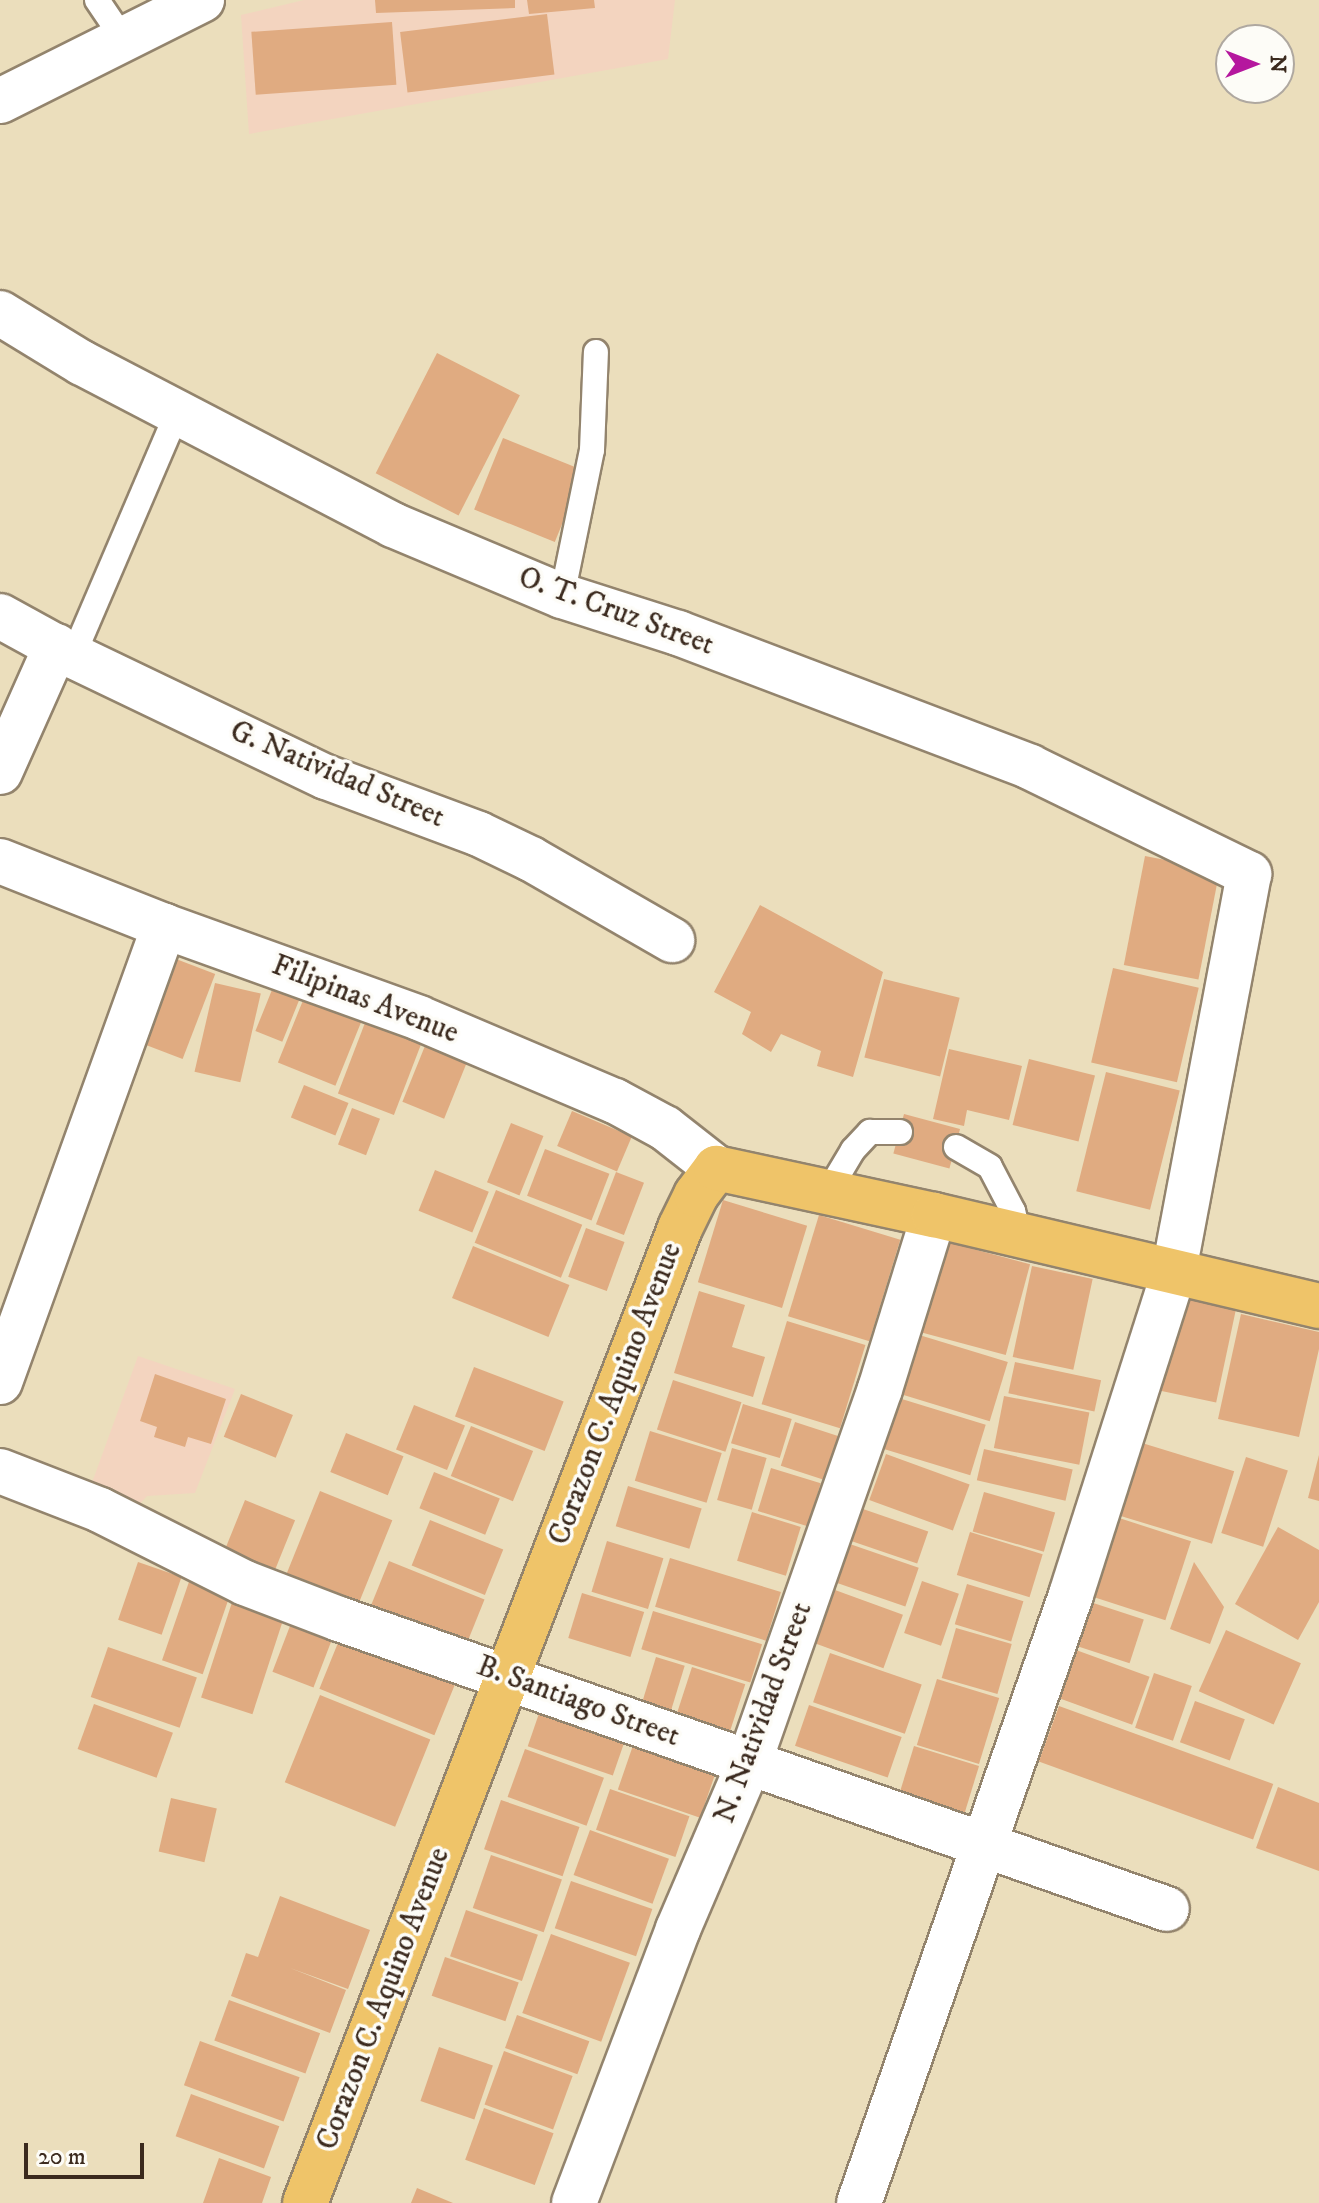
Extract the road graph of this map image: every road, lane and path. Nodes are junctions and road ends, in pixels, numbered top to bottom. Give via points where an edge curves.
1 (97, 0) edge
2 (202, 0) edge
3 (137, 21) edge
4 (0, 101) edge
5 (0, 313) edge
6 (596, 352) dead end
7 (177, 413) junction
8 (562, 596) junction
9 (0, 616) edge
10 (64, 651) junction
11 (0, 772) edge
12 (0, 861) edge
13 (164, 926) junction
14 (672, 940) dead end
15 (900, 1132) dead end
16 (956, 1147) dead end
17 (716, 1168) junction
18 (828, 1192) junction
19 (934, 1215) junction
20 (1019, 1235) junction
21 (1174, 1272) junction
22 (1319, 1306) edge
23 (0, 1382) edge
24 (0, 1471) edge
25 (508, 1676) junction
26 (749, 1763) junction
27 (986, 1845) junction
28 (1167, 1909) dead end
29 (305, 2203) edge
30 (574, 2203) edge
31 (859, 2203) edge

1 - 3 lane
2 - 3 street
3 - 4 street
5 - 7 street, O. T. Cruz Street
6 - 8 lane via 592,450
7 - 8 street, O. T. Cruz Street via 393,525
7 - 10 lane
8 - 21 street, O. T. Cruz Street via 678,633 1030,767 1249,874
9 - 10 street, G. Natividad Street
10 - 11 street
10 - 14 street, G. Natividad Street via 326,777 492,840
12 - 13 street, Filipinas Avenue
13 - 17 street, Filipinas Avenue via 419,1018 615,1101 665,1128
13 - 23 street
15 - 18 lane via 870,1132
16 - 20 lane via 990,1167
17 - 18 main road
17 - 25 main road, Corazon C. Aquino Avenue via 680,1228
18 - 19 main road
19 - 20 main road
19 - 26 street, N. Natividad Street via 880,1389
20 - 21 main road
21 - 22 main road
21 - 27 street
24 - 25 street, B. Santiago Street via 100,1510 245,1583
25 - 26 street, B. Santiago Street
25 - 29 main road, Corazon C. Aquino Avenue
26 - 27 street, B. Santiago Street
26 - 30 street, N. Natividad Street via 678,1929
27 - 28 street, B. Santiago Street
27 - 31 street

